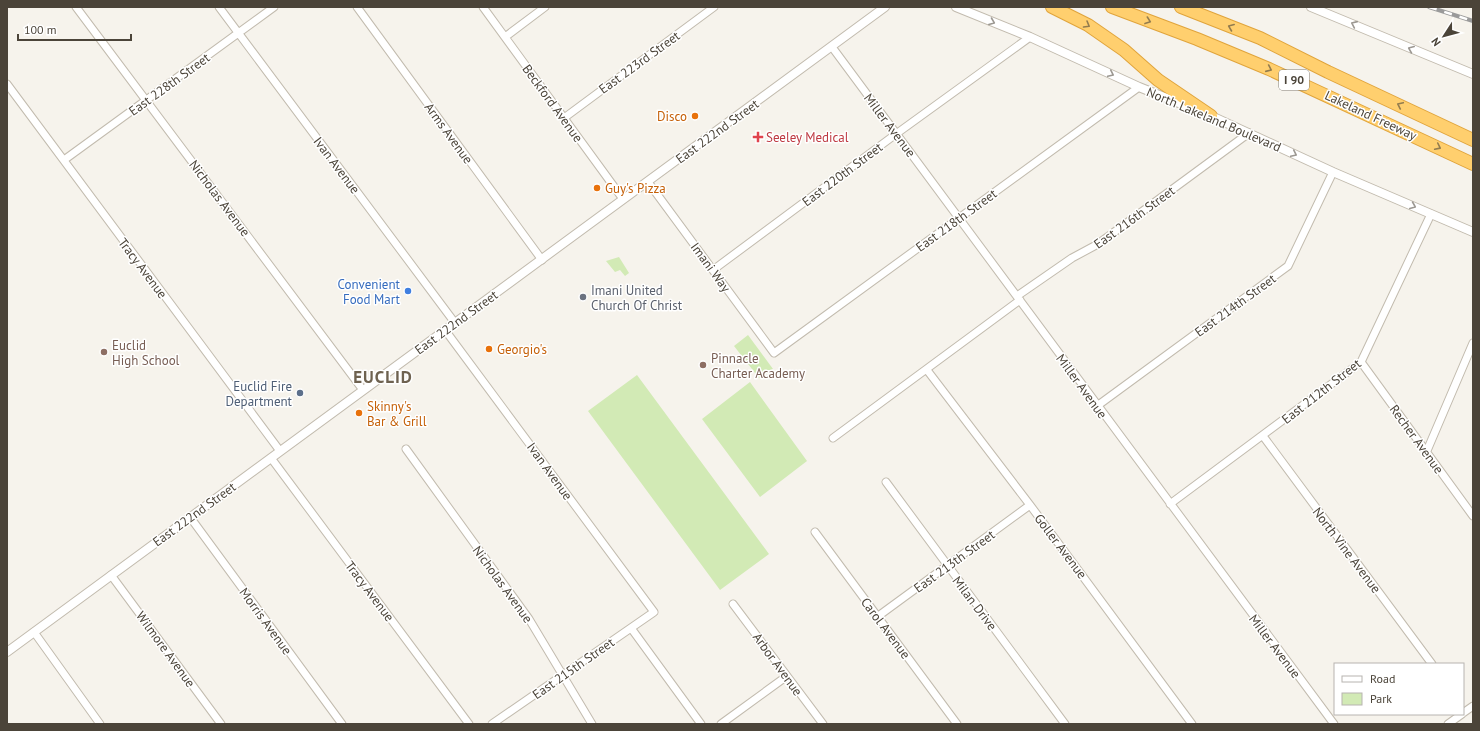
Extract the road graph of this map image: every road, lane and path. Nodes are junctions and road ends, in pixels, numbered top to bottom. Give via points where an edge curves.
1 (76, 7) edge
2 (219, 7) edge
3 (274, 7) edge
4 (357, 7) edge
5 (483, 7) edge
6 (545, 7) edge
7 (714, 7) edge
8 (885, 7) edge
9 (956, 7) edge
10 (1052, 7) edge
11 (1112, 7) edge
12 (1182, 7) edge
13 (1311, 7) edge
14 (964, 9) edge
15 (238, 33) junction
16 (505, 37) junction
17 (1030, 37) junction
18 (832, 47) junction
19 (1473, 74) edge
20 (7, 84) edge
21 (1138, 87) junction
22 (147, 101) junction
23 (1211, 116) junction
24 (564, 118) junction
25 (1249, 133) junction
26 (896, 134) junction
27 (1473, 140) edge
28 (64, 160) junction
29 (1473, 164) edge
30 (1333, 172) junction
31 (648, 182) junction
32 (623, 200) junction
33 (1431, 214) junction
34 (959, 218) junction
35 (1473, 232) edge
36 (542, 260) junction
37 (713, 270) junction
38 (1018, 298) junction
39 (455, 323) junction
40 (445, 330) junction
41 (1473, 342) edge
42 (774, 353) joint
43 (1361, 362) junction
44 (927, 370) junction
45 (363, 390) junction
46 (1097, 406) junction
47 (1263, 436) junction
48 (833, 438) dead end
49 (406, 449) dead end
50 (280, 451) junction
51 (1426, 453) junction
52 (271, 458) junction
53 (886, 482) dead end
54 (1170, 504) junction
55 (1030, 505) junction
56 (1473, 516) edge
57 (190, 517) junction
58 (815, 532) dead end
59 (947, 565) junction
60 (111, 575) junction
61 (734, 604) dead end
62 (654, 612) joint
63 (877, 617) junction
64 (631, 628) junction
65 (34, 632) junction
66 (7, 652) edge
67 (1431, 663) edge
68 (563, 675) junction
69 (787, 676) junction
70 (1473, 706) edge
71 (1464, 711) edge
72 (1459, 715) edge
73 (100, 724) edge
74 (221, 724) edge
75 (342, 724) edge
76 (469, 724) edge
77 (492, 724) edge
78 (592, 724) edge
79 (701, 724) edge
80 (721, 724) edge
81 (823, 724) edge
82 (957, 724) edge
83 (1065, 724) edge
84 (1192, 724) edge
85 (1334, 724) edge
86 (1448, 724) edge

1 - 22 street, Nicholas Avenue
2 - 15 street, Ivan Avenue
3 - 15 street, East 228th Street
4 - 36 street, Arms Avenue
5 - 16 street, Beckford Avenue
6 - 16 street
7 - 24 street, East 223rd Street
8 - 18 street, East 222nd Street
9 - 14 street, North Lakeland Boulevard
10 -> 23 highway via 1088,25 1124,50 1158,80
11 -> 29 highway, Lakeland Freeway / I 90 via 1269,69
27 -> 12 highway, Lakeland Freeway / I 90 via 1260,38
19 -> 13 street
14 -> 17 street, North Lakeland Boulevard
15 - 22 street, East 228th Street
15 - 39 street, Ivan Avenue
16 - 24 street, Beckford Avenue
17 -> 21 street, North Lakeland Boulevard
17 - 26 street, East 220th Street
18 - 26 street, Miller Avenue
18 - 31 street, East 222nd Street
20 - 28 street, Tracy Avenue
21 - 23 street, North Lakeland Boulevard
21 - 34 street, East 218th Street
22 - 28 street, East 228th Street
22 - 45 street, Nicholas Avenue
23 - 25 street, North Lakeland Boulevard
24 - 32 street, Beckford Avenue
25 -> 30 street, North Lakeland Boulevard
25 - 38 street, East 216th Street via 1098,244 1072,258
26 - 34 street, Miller Avenue
26 - 37 street, East 220th Street
28 - 50 street, Tracy Avenue
30 -> 33 street, North Lakeland Boulevard
30 - 46 street, East 214th Street via 1288,266
31 - 32 street, East 222nd Street
31 - 37 street, Imani Way
32 - 36 street, East 222nd Street
33 - 35 street, North Lakeland Boulevard
33 - 43 street, East 212th Street
34 - 38 street, Miller Avenue
34 - 42 street, East 218th Street
36 - 39 street, East 222nd Street
37 - 42 street, Imani Way
38 - 44 street, East 216th Street
38 - 46 street, Miller Avenue
39 - 40 street, East 222nd Street
40 - 45 street, East 222nd Street
40 - 62 street, Ivan Avenue
41 - 51 street
43 - 47 street, East 212th Street
43 - 51 street, Recher Avenue
44 - 48 street, East 216th Street
44 - 55 street, Goller Avenue
45 - 50 street, East 222nd Street
46 - 54 street, Miller Avenue
47 - 54 street, East 212th Street
47 - 67 street, North Vine Avenue
49 - 68 street, Nicholas Avenue via 529,619
50 - 52 street, East 222nd Street
51 - 56 street, Recher Avenue
52 - 57 street, East 222nd Street
52 - 76 street, Tracy Avenue
53 - 59 street, Milan Drive
54 - 85 street, Miller Avenue
55 - 59 street, East 213th Street
55 - 84 street, Goller Avenue
57 - 60 street, East 222nd Street
57 - 75 street, Morris Avenue
58 - 63 street, Carol Avenue
59 - 63 street, East 213th Street
59 - 83 street, Milan Drive
60 - 65 street, East 222nd Street
60 - 74 street, Wilmore Avenue
61 - 69 street, Arbor Avenue
62 - 64 street, East 215th Street
63 - 82 street, Carol Avenue
64 - 68 street, East 215th Street
64 - 79 street
65 - 66 street, East 222nd Street
65 - 73 street
68 - 77 street, East 215th Street
68 - 78 street, Nicholas Avenue
69 - 80 street
69 - 81 street, Arbor Avenue
70 - 71 street
72 - 86 street

